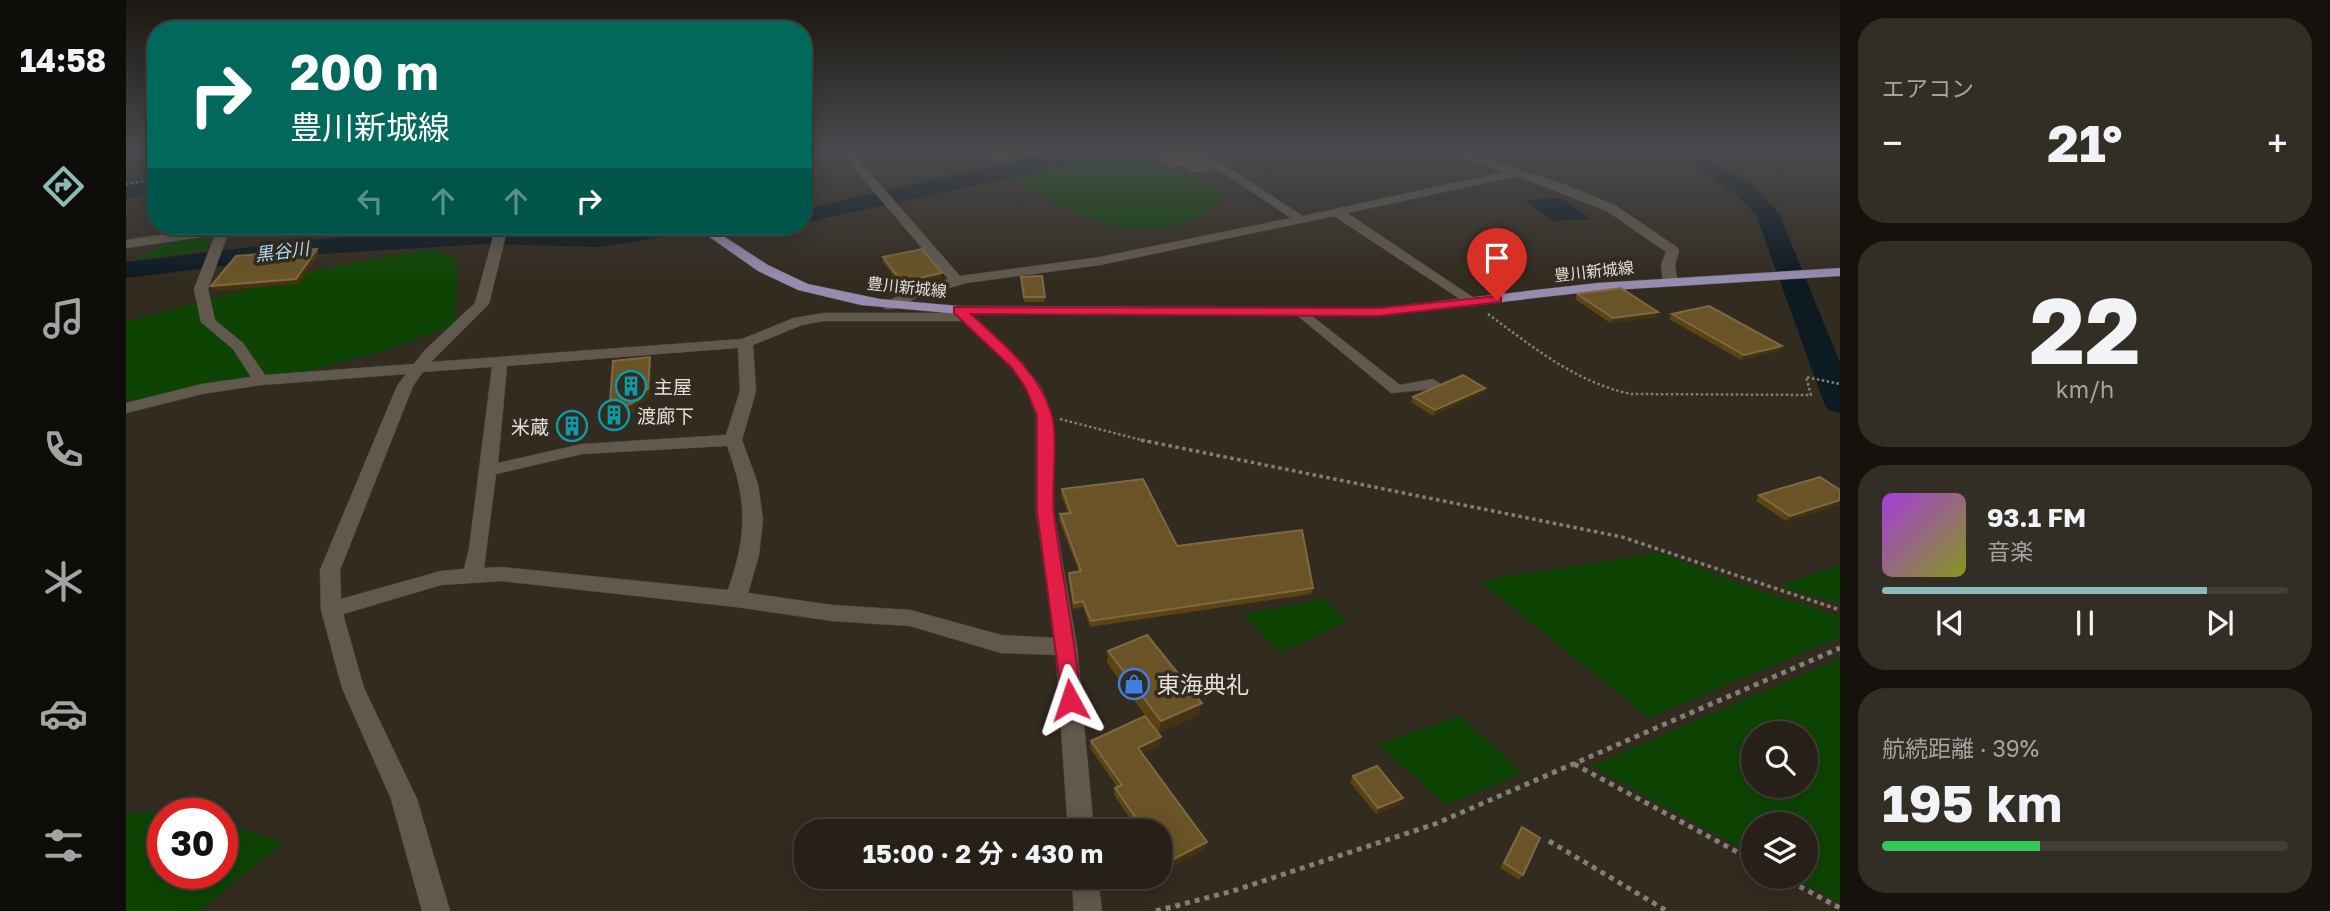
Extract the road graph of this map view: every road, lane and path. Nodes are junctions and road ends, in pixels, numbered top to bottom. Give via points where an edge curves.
1 (881, 193) edge
2 (1260, 193) edge
3 (1429, 193) edge
4 (1574, 193) edge
5 (1338, 213) junction
6 (1302, 220) junction
7 (188, 235) edge
8 (221, 235) edge
9 (500, 235) edge
10 (714, 235) edge
11 (126, 244) edge
12 (1840, 272) edge
13 (1670, 282) junction
14 (959, 283) junction
15 (1472, 303) junction
16 (889, 306) junction
17 (1303, 313) junction
18 (961, 314) junction
19 (745, 343) junction
20 (500, 362) junction
21 (418, 368) junction
22 (261, 380) junction
23 (1433, 384) dead end
24 (1840, 384) edge
25 (126, 408) edge
26 (1045, 415) junction
27 (733, 440) junction
28 (486, 471) junction
29 (472, 576) junction
30 (736, 599) junction
31 (331, 610) junction
32 (1840, 610) edge
33 (1066, 647) junction
34 (1840, 648) edge
35 (1574, 764) junction
36 (1080, 819) edge
37 (1549, 841) dead end
38 (1741, 855) edge
39 (1086, 889) edge
40 (1804, 889) edge
41 (1840, 908) edge
42 (436, 911) edge
43 (1088, 911) edge
44 (1156, 911) edge
45 (1667, 911) edge

1 - 14 street
2 - 6 street
3 - 5 street
4 - 13 street via 1611,208 1673,251 1668,265
5 - 6 street
5 - 15 street
6 - 14 street via 1100,261
7 - 11 street
8 - 22 street via 201,289 208,322 238,346
9 - 21 street via 482,304
10 - 16 main road, 豊川新城線 via 801,287
12 - 13 main road, 豊川新城線
13 - 15 main road, 豊川新城線
14 - 16 street via 907,295
15 - 17 main road, 豊川新城線
15 - 24 path via 1563,366 1612,391 1811,395 1805,377
16 - 18 main road, 豊川新城線
17 - 18 main road, 豊川新城線
17 - 23 street via 1397,390
18 - 19 street via 824,317 799,321
18 - 26 street via 1017,365
19 - 20 street
19 - 27 street via 748,391
20 - 21 street
20 - 28 street
21 - 22 street
21 - 31 street via 396,404 330,570
22 - 25 street
26 - 32 path via 1137,439 1622,537
26 - 33 street via 1045,512
27 - 28 street via 582,449
27 - 30 street via 751,481 756,513 748,563
28 - 29 street
29 - 30 street via 501,574
29 - 31 street via 441,578
30 - 33 street via 910,618 1001,644
31 - 42 street via 353,688 404,799
33 - 36 street
34 - 35 path
35 - 38 path
35 - 44 path via 1435,824 1233,891
37 - 45 path
39 - 43 street
40 - 41 path

